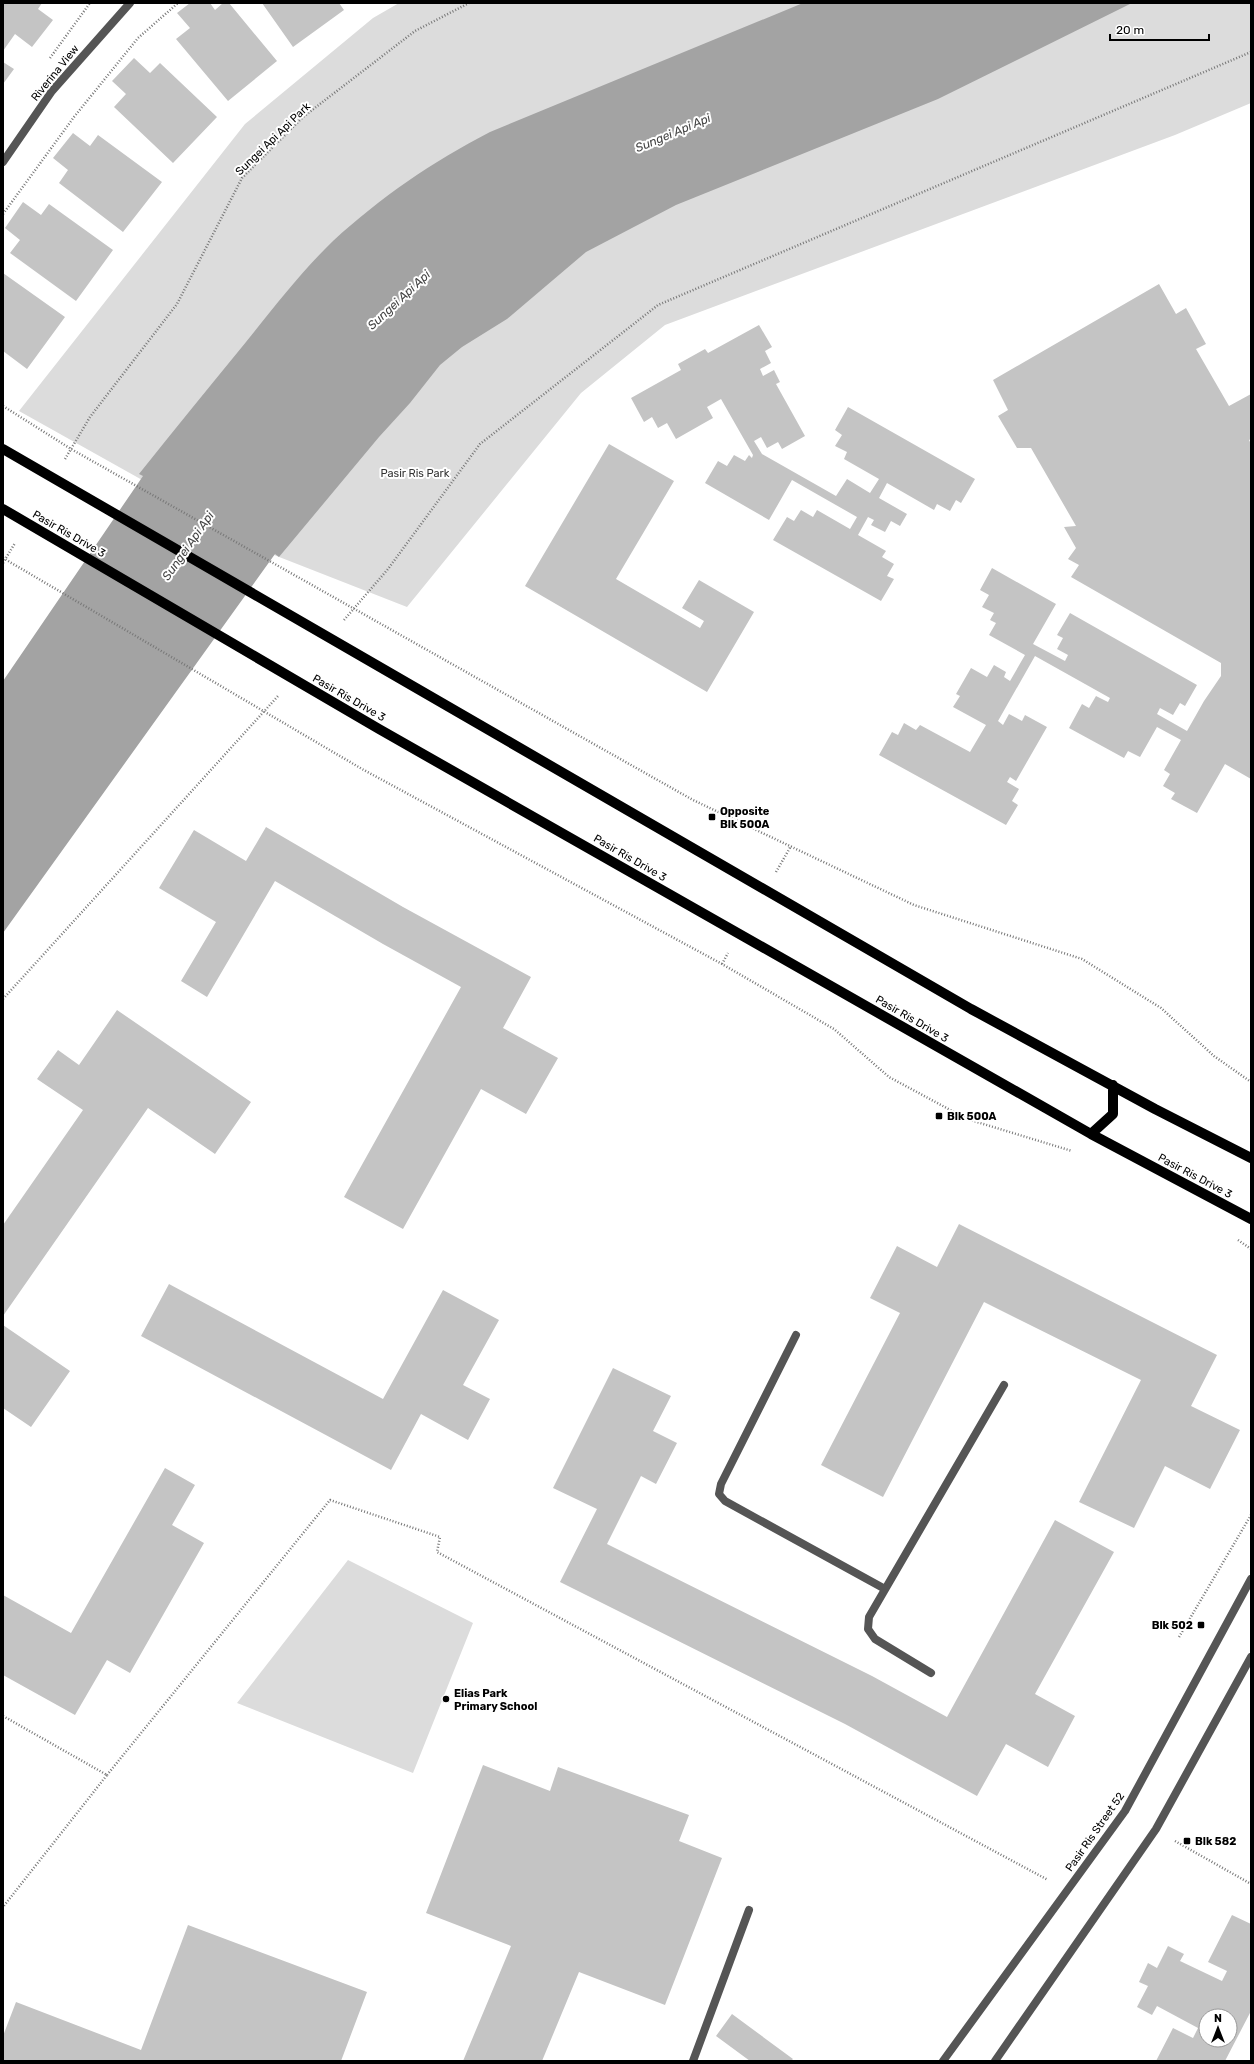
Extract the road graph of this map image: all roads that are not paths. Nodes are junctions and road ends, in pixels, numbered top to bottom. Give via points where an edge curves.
1 (130, 3) edge
2 (3, 162) edge
3 (3, 449) edge
4 (3, 509) edge
5 (1113, 1085) junction
6 (1091, 1134) junction
7 (1251, 1158) edge
8 (1251, 1219) edge
9 (796, 1336) dead end
10 (1004, 1385) dead end
11 (1251, 1579) edge
12 (885, 1589) junction
13 (1251, 1657) edge
14 (931, 1673) dead end
15 (749, 1910) dead end
16 (693, 2061) edge
17 (943, 2061) edge
18 (995, 2061) edge

1 - 2 street, Riverina View via 52,91
3 - 5 main road via 964,1005
4 - 6 main road, Pasir Ris Drive 3 via 380,730
5 - 6 main road via 1113,1114
5 - 7 main road
6 - 8 main road, Pasir Ris Drive 3
9 - 12 street via 721,1484 719,1494 725,1501
10 - 12 street
11 - 17 street, Pasir Ris Street 52 via 1125,1811
12 - 14 street via 869,1617 868,1629 875,1639
13 - 18 street via 1156,1829
15 - 16 street

